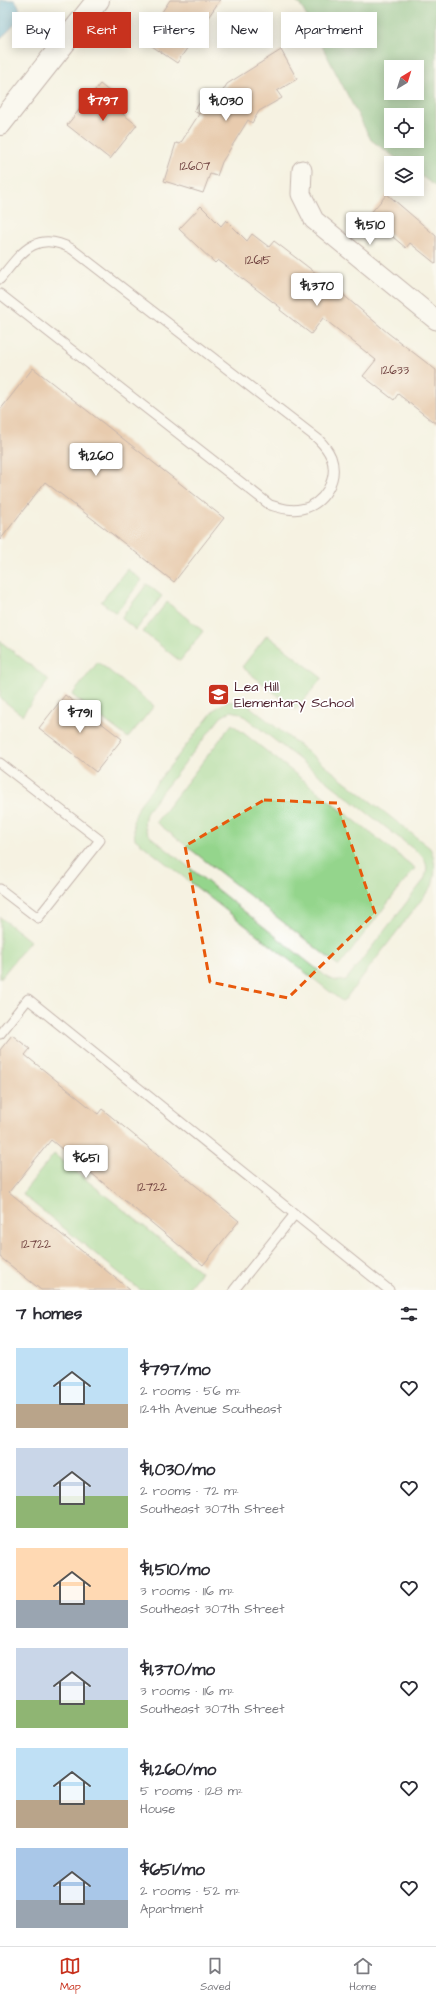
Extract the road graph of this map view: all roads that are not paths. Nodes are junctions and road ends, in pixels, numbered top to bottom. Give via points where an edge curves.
1 (89, 3) edge
2 (0, 124) edge
3 (302, 170) dead end
4 (0, 279) edge
5 (0, 294) edge
6 (436, 320) edge
7 (0, 763) edge
8 (0, 889) edge
9 (0, 1034) edge
10 (295, 1214) junction
11 (234, 1290) edge
12 (390, 1290) edge

1 - 2 street
3 - 6 street via 301,194 314,220
4 - 5 lane via 29,246 51,242 72,249 318,439 332,462 332,479 328,490 313,505 302,509 291,510 270,505
7 - 8 lane via 100,840 38,918
9 - 10 lane via 28,999
10 - 11 lane
10 - 12 lane

